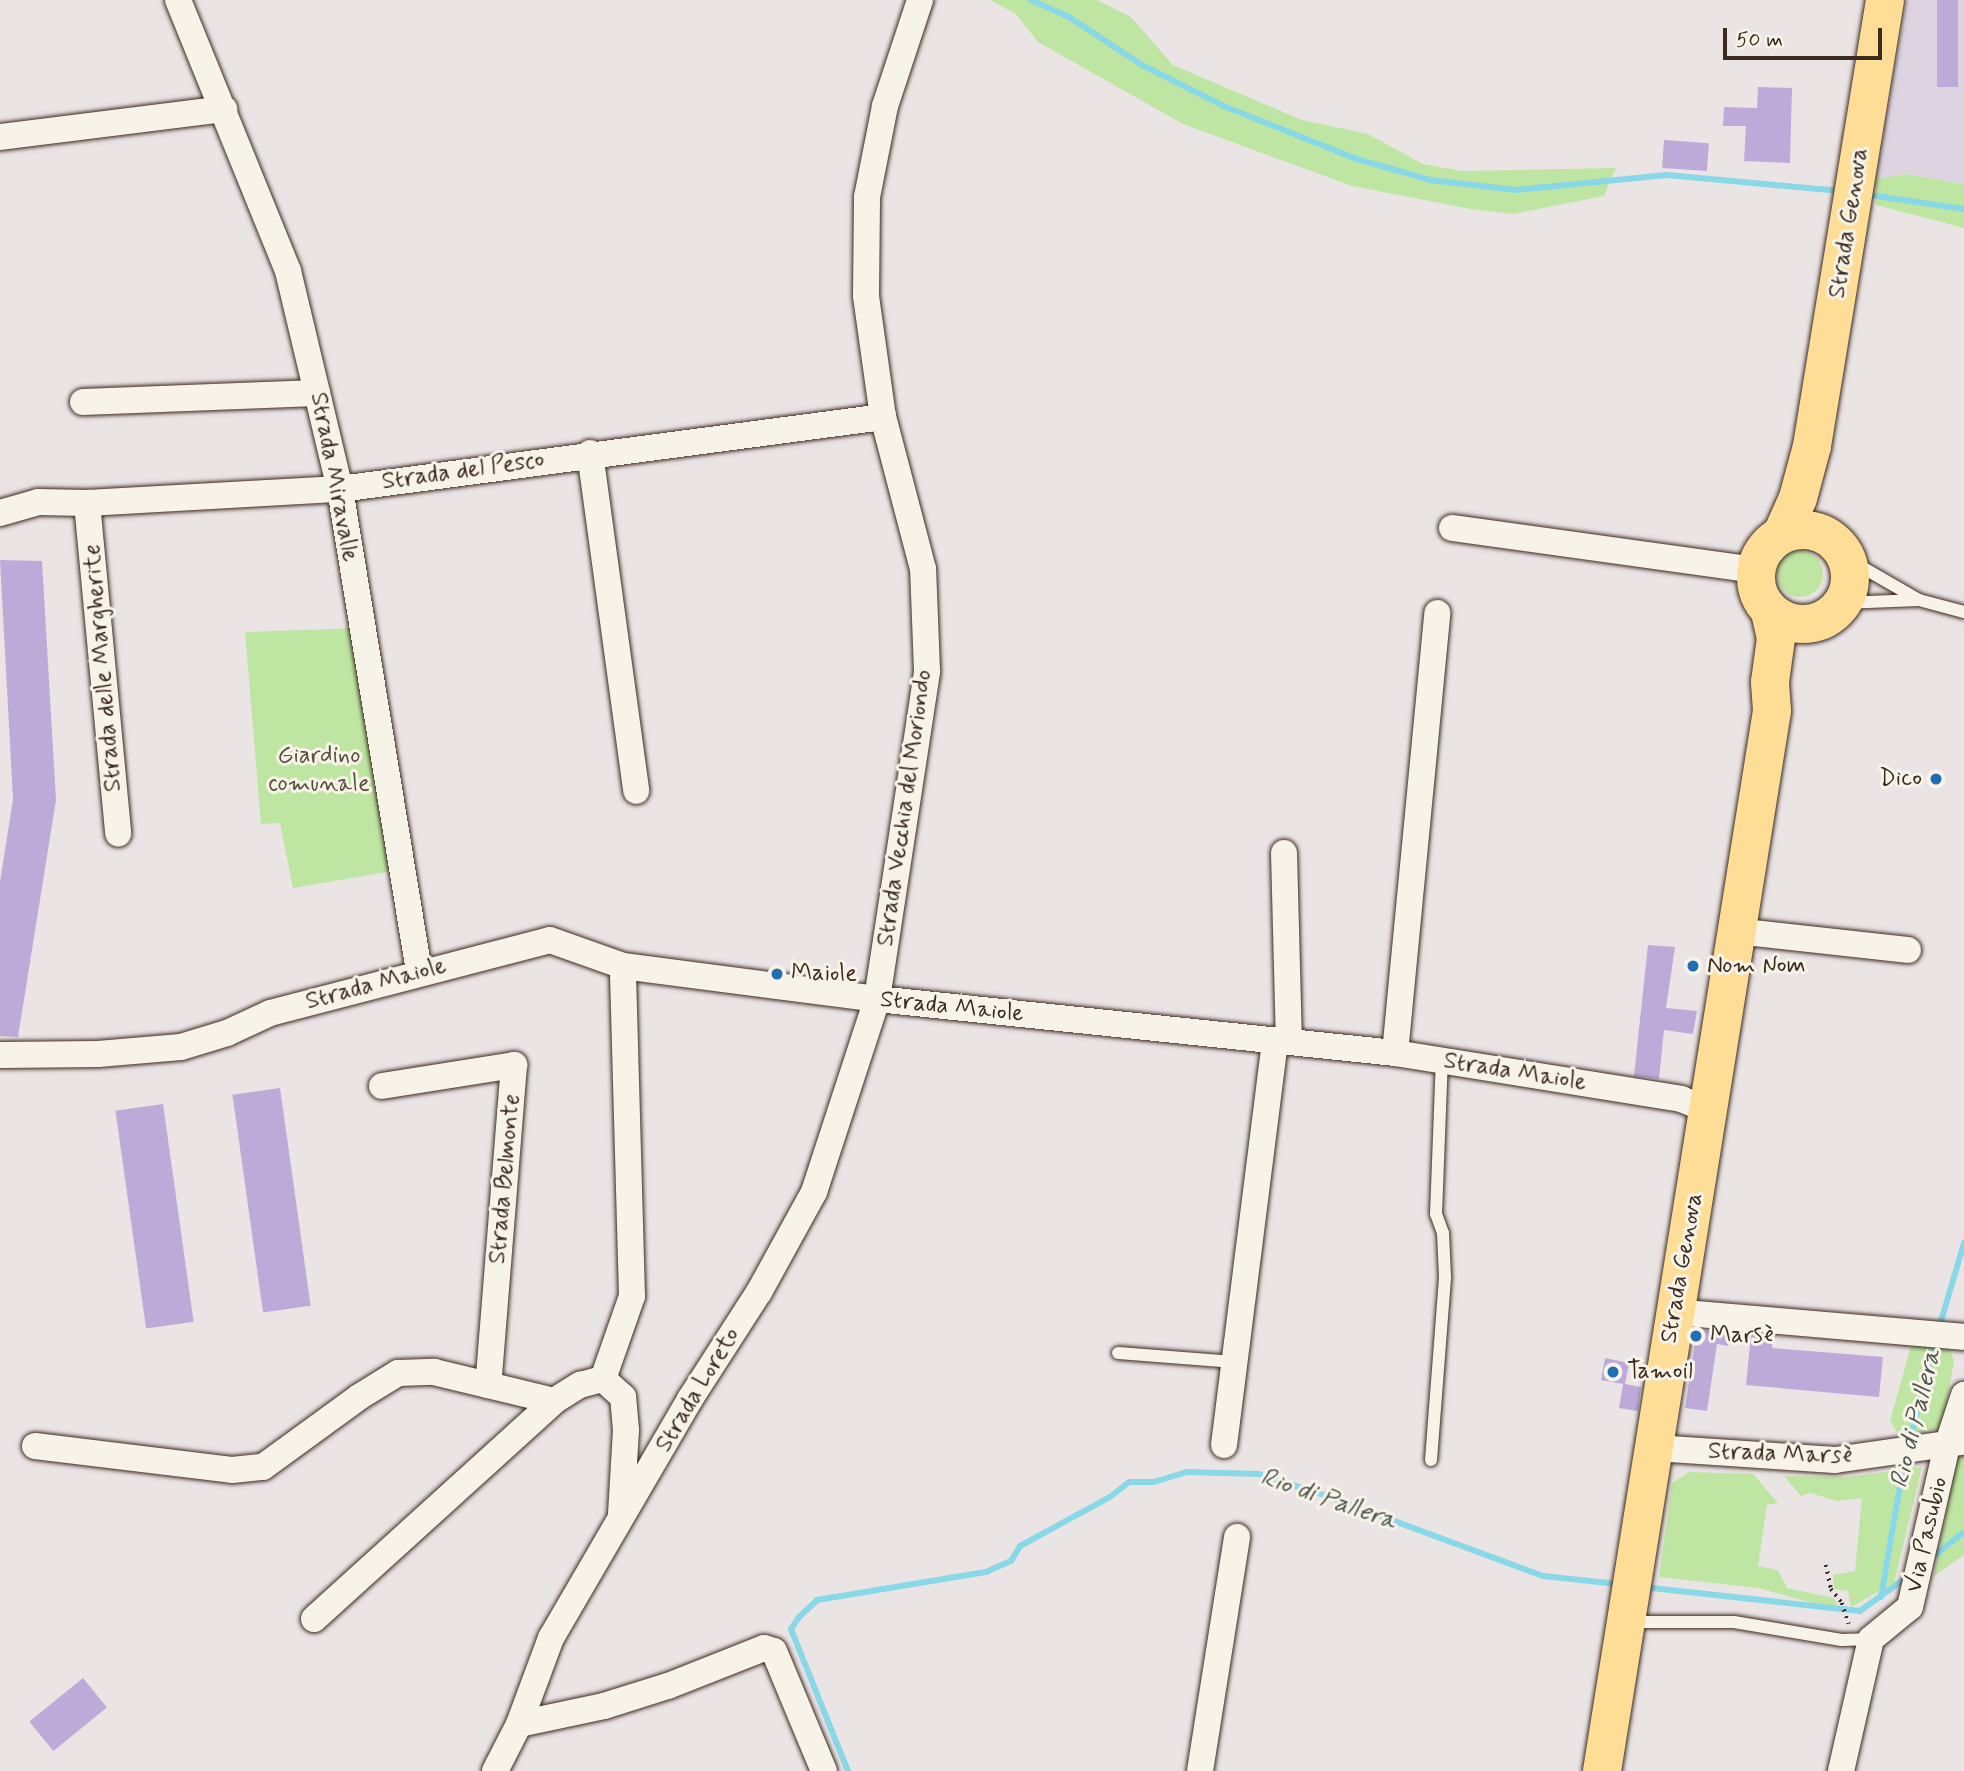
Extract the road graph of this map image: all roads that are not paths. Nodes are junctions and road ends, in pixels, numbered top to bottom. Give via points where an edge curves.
1 (178, 0) edge
2 (920, 0) edge
3 (1885, 0) edge
4 (224, 109) junction
5 (0, 137) edge
6 (317, 393) junction
7 (83, 402) dead end
8 (883, 416) junction
9 (1812, 446) junction
10 (590, 453) junction
11 (340, 489) junction
12 (87, 503) junction
13 (0, 513) edge
14 (1452, 528) dead end
15 (1782, 534) junction
16 (1838, 548) junction
17 (1756, 570) junction
18 (1919, 600) junction
19 (1770, 612) junction
20 (1964, 612) edge
21 (1437, 613) dead end
22 (1830, 613) junction
23 (1772, 711) junction
24 (636, 791) dead end
25 (118, 834) dead end
26 (1284, 853) dead end
27 (1736, 931) junction
28 (1908, 950) dead end
29 (623, 966) junction
30 (419, 972) junction
31 (877, 999) junction
32 (1282, 1041) junction
33 (1395, 1053) junction
34 (0, 1055) edge
35 (1442, 1060) junction
36 (382, 1086) dead end
37 (1708, 1110) junction
38 (1674, 1311) junction
39 (1959, 1336) edge
40 (1118, 1353) dead end
41 (1235, 1362) junction
42 (603, 1379) junction
43 (488, 1385) junction
44 (1964, 1395) edge
45 (554, 1401) junction
46 (1224, 1445) dead end
47 (1946, 1446) edge
48 (35, 1447) dead end
49 (1655, 1448) junction
50 (1431, 1460) dead end
51 (620, 1521) junction
52 (1237, 1537) dead end
53 (1628, 1615) junction
54 (314, 1619) dead end
55 (1861, 1634) junction
56 (519, 1724) junction
57 (495, 1771) edge
58 (824, 1771) edge
59 (1200, 1771) edge
60 (1602, 1771) edge
61 (1841, 1771) edge

1 - 4 street, Strada Miravalle
2 - 8 street, Strada Vecchia del Moriondo via 886,106 867,197 866,296
3 - 9 main road, Strada Genova
4 - 5 street
4 - 6 street, Strada Miravalle via 288,271
6 - 7 street
6 - 11 street, Strada Miravalle
8 - 10 street, Strada del Pesco
8 - 31 street, Strada Vecchia del Moriondo via 923,569 928,671
9 - 15 main road, Strada Genova via 1798,498
9 - 16 main road, Strada Genova via 1823,516
10 - 11 street, Strada del Pesco
10 - 24 street
11 - 12 street, Strada del Pesco
11 - 30 street, Strada Miravalle
12 - 13 street, Strada del Pesco via 38,502
12 - 25 street, Strada delle Margherite
14 - 17 street
15 - 16 main road via 1812,530
15 - 17 main road, Strada Genova via 1761,555
16 - 18 lane
16 - 22 main road, Strada Genova via 1850,585
17 - 19 main road, Strada Genova via 1759,592
18 - 20 lane
18 - 22 lane
19 - 22 main road via 1797,624
19 - 23 main road, Strada Genova via 1776,638 1770,682
21 - 33 street
22 - 23 main road, Strada Genova via 1799,651
23 - 27 main road, Strada Genova
26 - 32 street
27 - 28 street
27 - 37 main road, Strada Genova
29 - 30 street, Strada Maiole via 550,940
29 - 31 street, Strada Maiole
29 - 42 street via 632,1296
30 - 34 street, Strada Maiole via 270,1013 181,1047
31 - 32 street, Strada Maiole
31 - 51 street, Strada Loreto via 814,1192
32 - 33 street, Strada Maiole
32 - 41 street
33 - 35 street, Strada Maiole
35 - 37 street, Strada Maiole via 1681,1099
35 - 50 lane via 1436,1214 1443,1233 1444,1277
36 - 43 street, Strada Belmonte via 514,1065
37 - 38 main road, Strada Genova
38 - 39 street
38 - 49 main road, Strada Genova
40 - 41 lane
41 - 46 street
42 - 45 street via 579,1385
42 - 51 street via 623,1397 626,1430
43 - 45 street
43 - 48 street via 434,1372 398,1373 263,1467 232,1469
44 - 47 street
45 - 54 street
47 - 49 street, Strada Marsè via 1835,1460
47 - 55 street, Via Pasubio via 1910,1607
49 - 53 main road, Strada Genova
51 - 56 street, Strada Loreto via 551,1638
52 - 59 street
53 - 55 lane via 1734,1622 1842,1640
53 - 60 main road, Strada Genova
55 - 61 street
56 - 57 street, Strada Loreto
56 - 58 street via 604,1706 764,1648 774,1651

